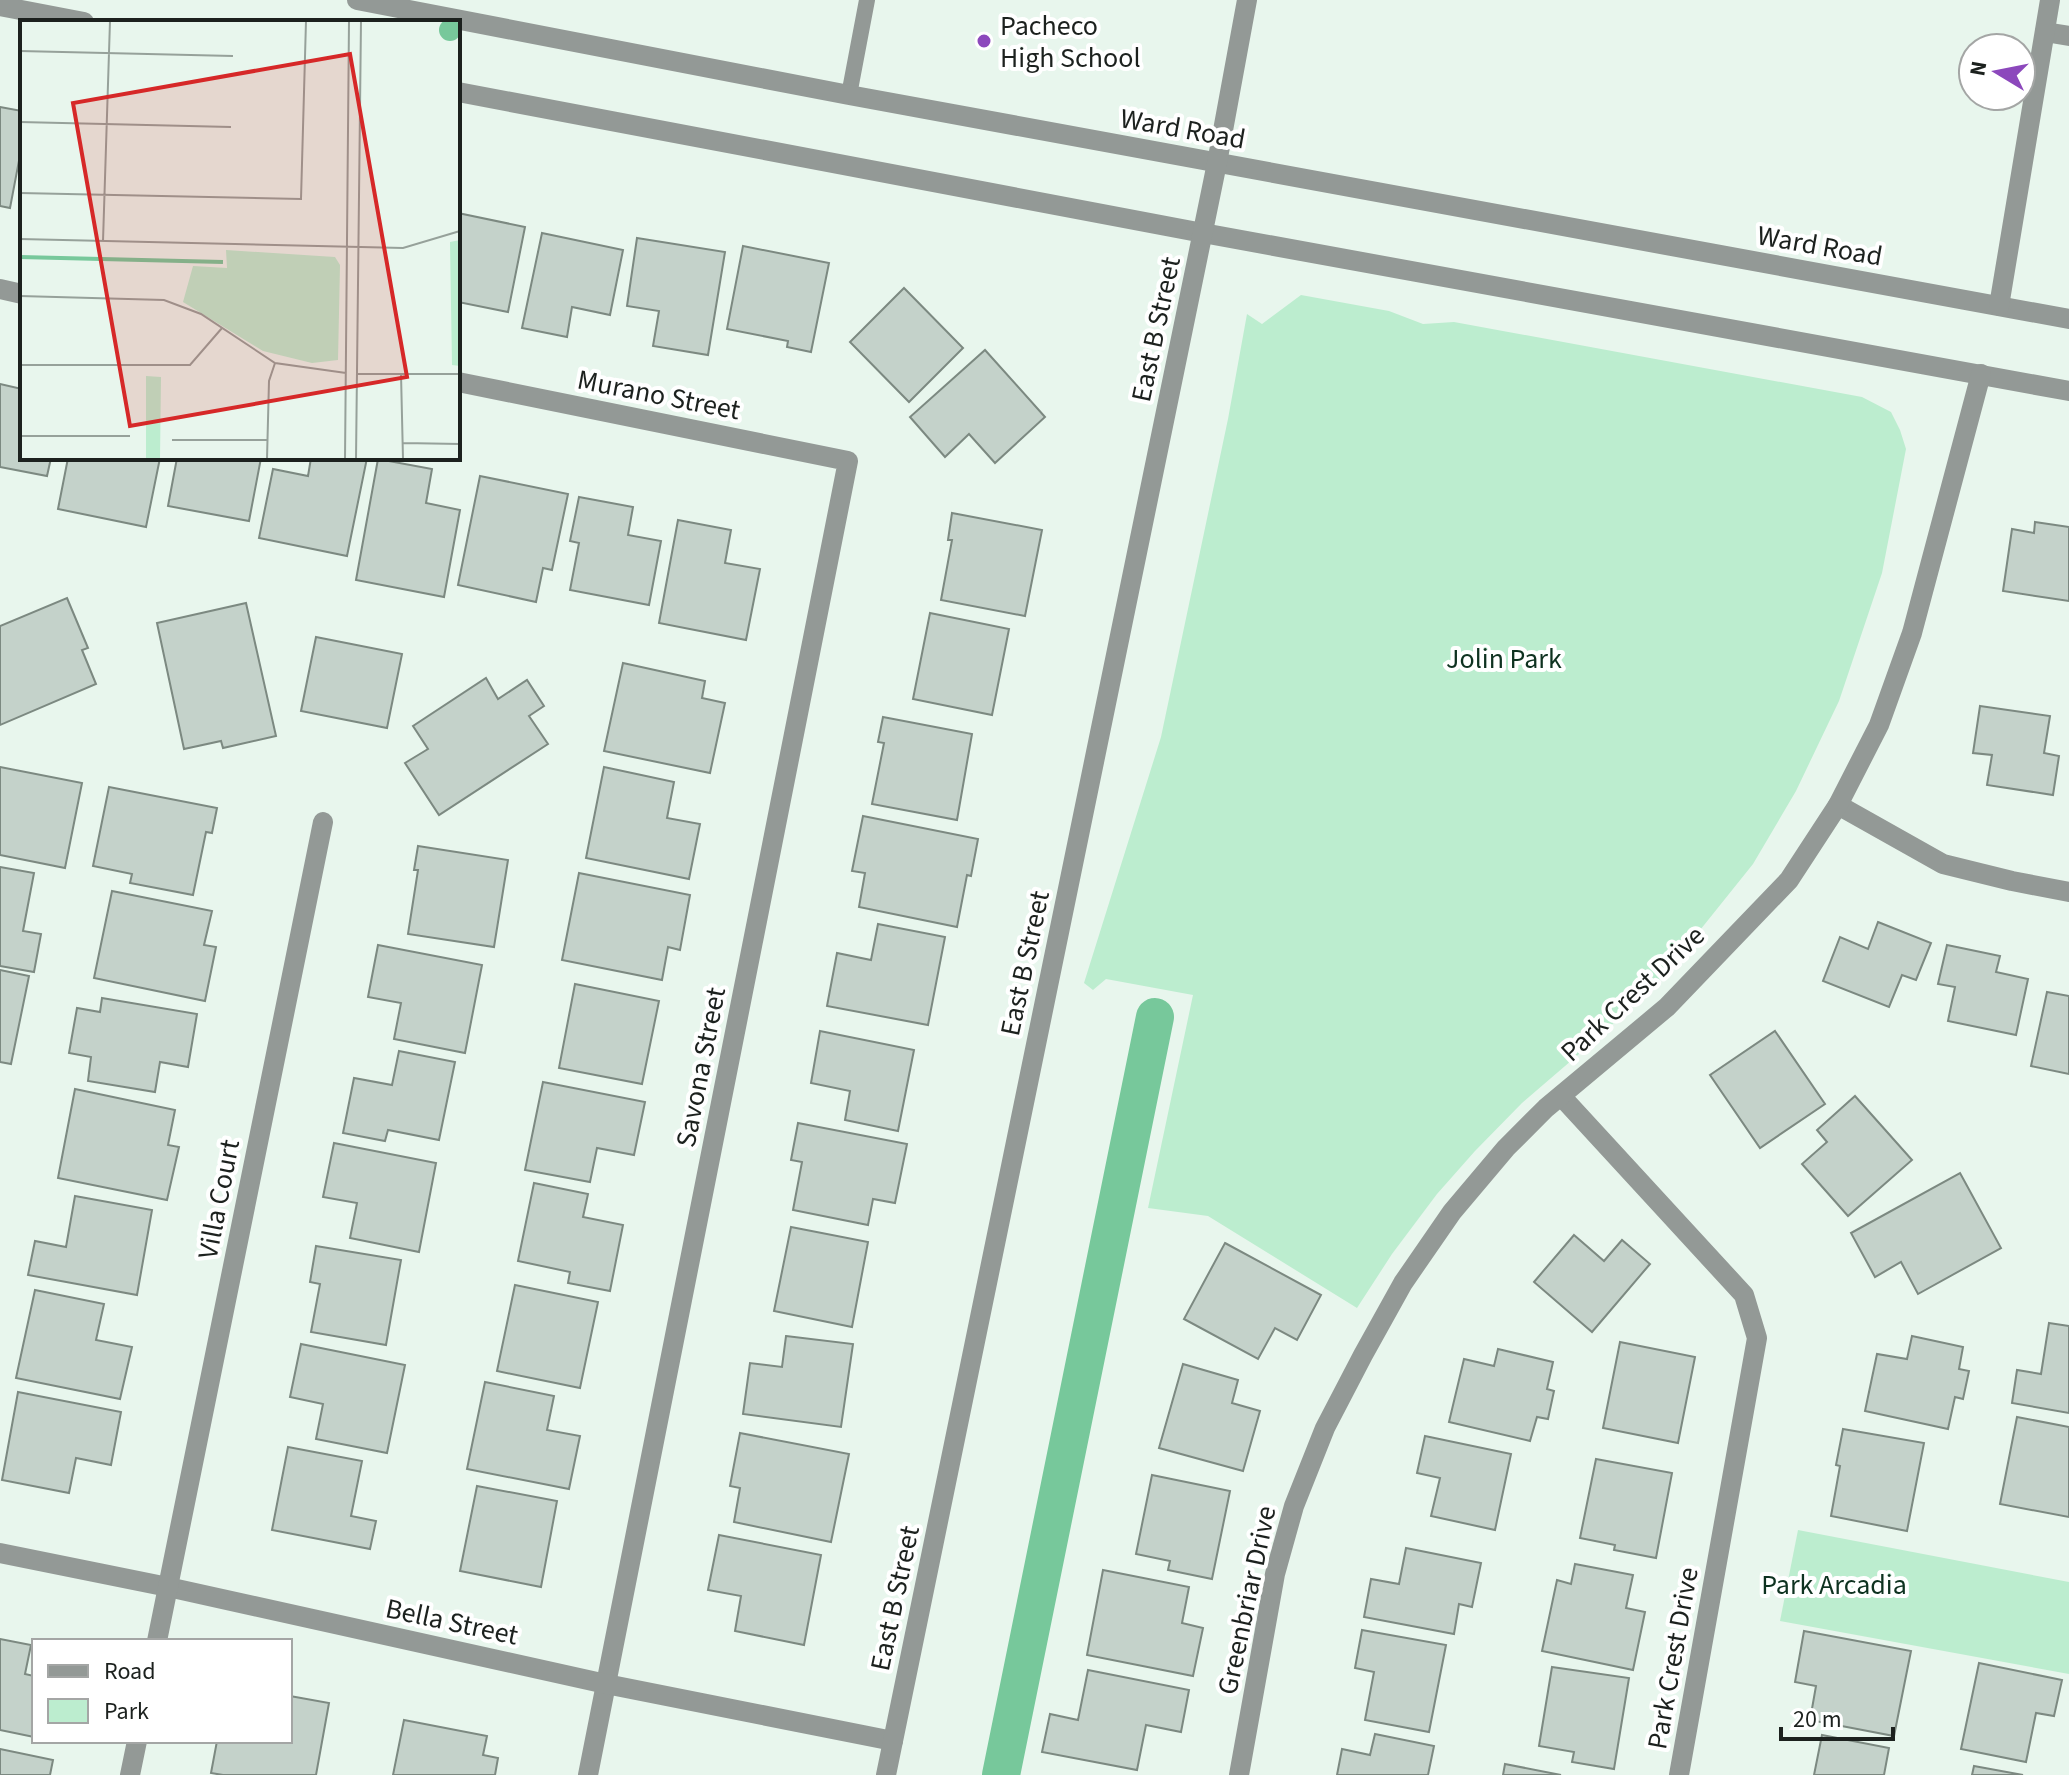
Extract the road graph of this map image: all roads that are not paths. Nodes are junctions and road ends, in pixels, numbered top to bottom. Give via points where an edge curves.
1 (357, 0) edge
2 (867, 0) edge
3 (1247, 0) edge
4 (2050, 0) edge
5 (0, 6) edge
6 (74, 20) edge
7 (2045, 32) junction
8 (2069, 36) edge
9 (460, 92) edge
10 (849, 95) junction
11 (1217, 163) junction
12 (1203, 233) junction
13 (0, 289) edge
14 (20, 294) edge
15 (1999, 306) junction
16 (2069, 319) edge
17 (1981, 374) junction
18 (460, 382) edge
19 (2069, 391) edge
20 (848, 461) joint
21 (1838, 805) junction
22 (323, 822) dead end
23 (2069, 892) edge
24 (1561, 1096) junction
25 (0, 1553) edge
26 (168, 1587) junction
27 (157, 1639) edge
28 (606, 1684) junction
29 (893, 1741) junction
30 (137, 1743) edge
31 (130, 1775) edge
32 (588, 1775) edge
33 (886, 1775) edge
34 (1239, 1775) edge
35 (1679, 1775) edge

1 - 10 street, Ward Road
2 - 10 lane
3 - 11 street, East B Street
4 - 7 street
5 - 6 street
7 - 8 street
7 - 15 street
9 - 12 street
10 - 11 street, Ward Road
11 - 12 street, East B Street
11 - 15 street, Ward Road
12 - 17 street
12 - 29 street, East B Street
13 - 14 street
15 - 16 street, Ward Road
17 - 19 street
17 - 21 street, Park Crest Drive via 1912,633 1879,725
18 - 20 street, Murano Street
20 - 28 street, Savona Street
21 - 23 street via 1943,864
21 - 24 street, Park Crest Drive via 1789,880 1667,1007
22 - 26 street, Villa Court
24 - 34 street, Greenbriar Drive via 1506,1148 1452,1212 1403,1283 1325,1428 1294,1506 1275,1574
24 - 35 street, Park Crest Drive via 1744,1295 1757,1338
25 - 26 street, Bella Street
26 - 27 street, Villa Court
26 - 28 street, Bella Street
28 - 29 street, Bella Street
28 - 32 street, Savona Street
29 - 33 street, East B Street
30 - 31 street

